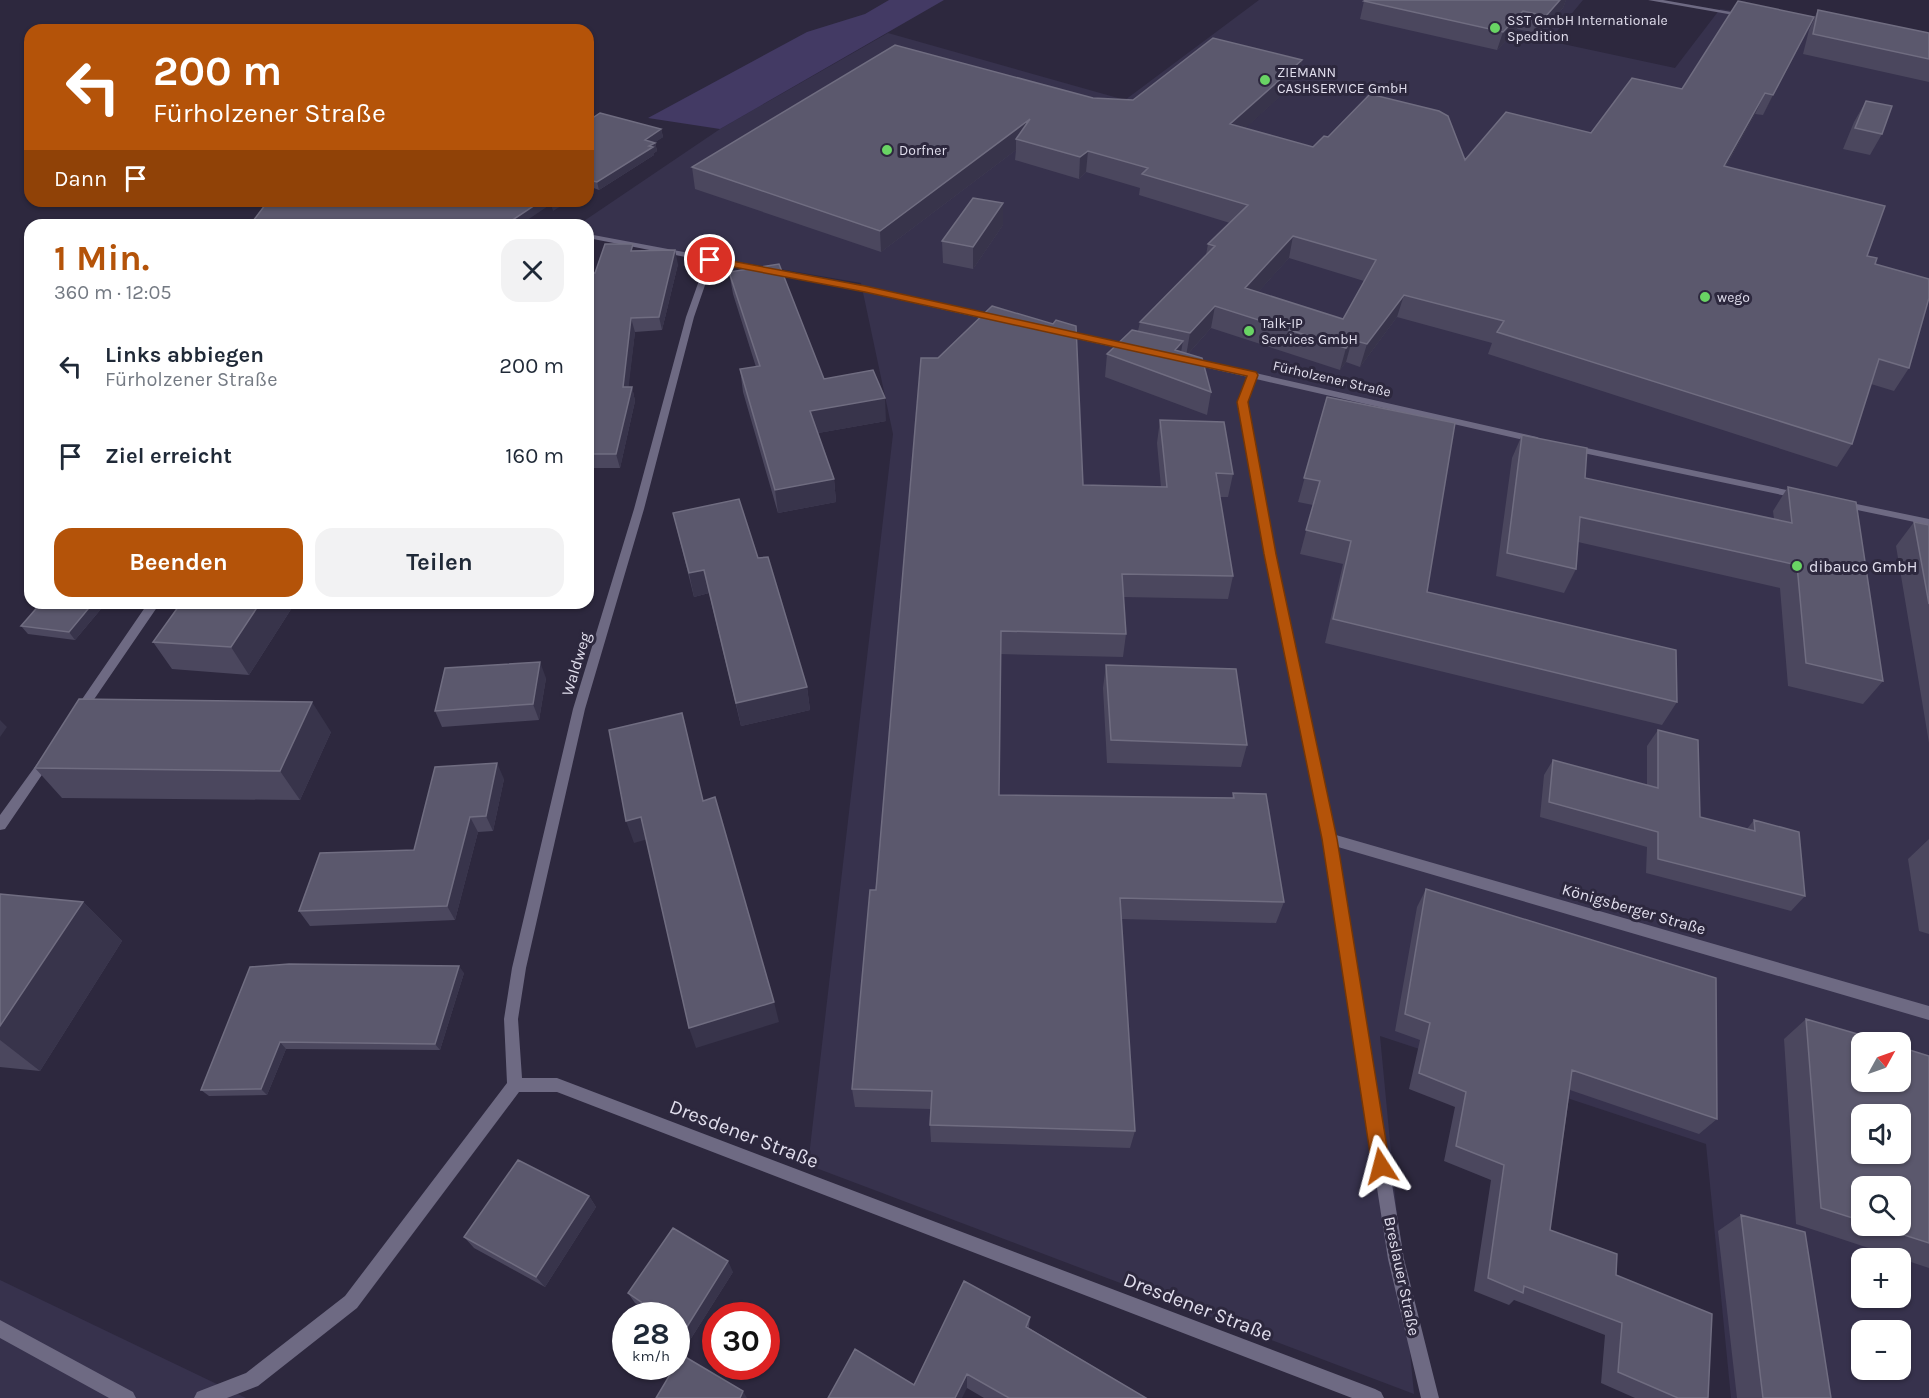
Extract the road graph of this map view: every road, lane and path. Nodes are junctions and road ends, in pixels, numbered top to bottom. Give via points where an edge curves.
1 (1652, 0) edge
2 (1752, 15) edge
3 (594, 237) edge
4 (710, 260) junction
5 (1009, 321) edge
6 (1054, 331) edge
7 (1144, 351) edge
8 (1177, 358) edge
9 (1253, 375) junction
10 (1546, 442) edge
11 (1557, 445) edge
12 (1817, 499) edge
13 (1828, 501) edge
14 (1929, 522) edge
15 (150, 609) edge
16 (71, 724) edge
17 (51, 752) edge
18 (0, 825) edge
19 (1330, 839) junction
20 (1929, 1013) edge
21 (515, 1085) junction
22 (0, 1329) edge
23 (127, 1398) edge
24 (203, 1398) edge
25 (1375, 1398) edge
26 (1430, 1398) edge

1 - 2 street
3 - 4 street
4 - 5 street
4 - 21 street, Waldweg via 690,317 639,509 579,710 519,968 511,1019
6 - 7 street
8 - 9 street, Fürholzener Straße
9 - 10 street, Fürholzener Straße
9 - 19 street, Breslauer Straße via 1242,402
11 - 12 street
13 - 14 street
15 - 16 street
17 - 18 street
19 - 20 street, Königsberger Straße
19 - 26 street, Breslauer Straße via 1396,1259
21 - 24 street via 351,1302 252,1380
21 - 25 street, Dresdener Straße via 557,1085
22 - 23 street

